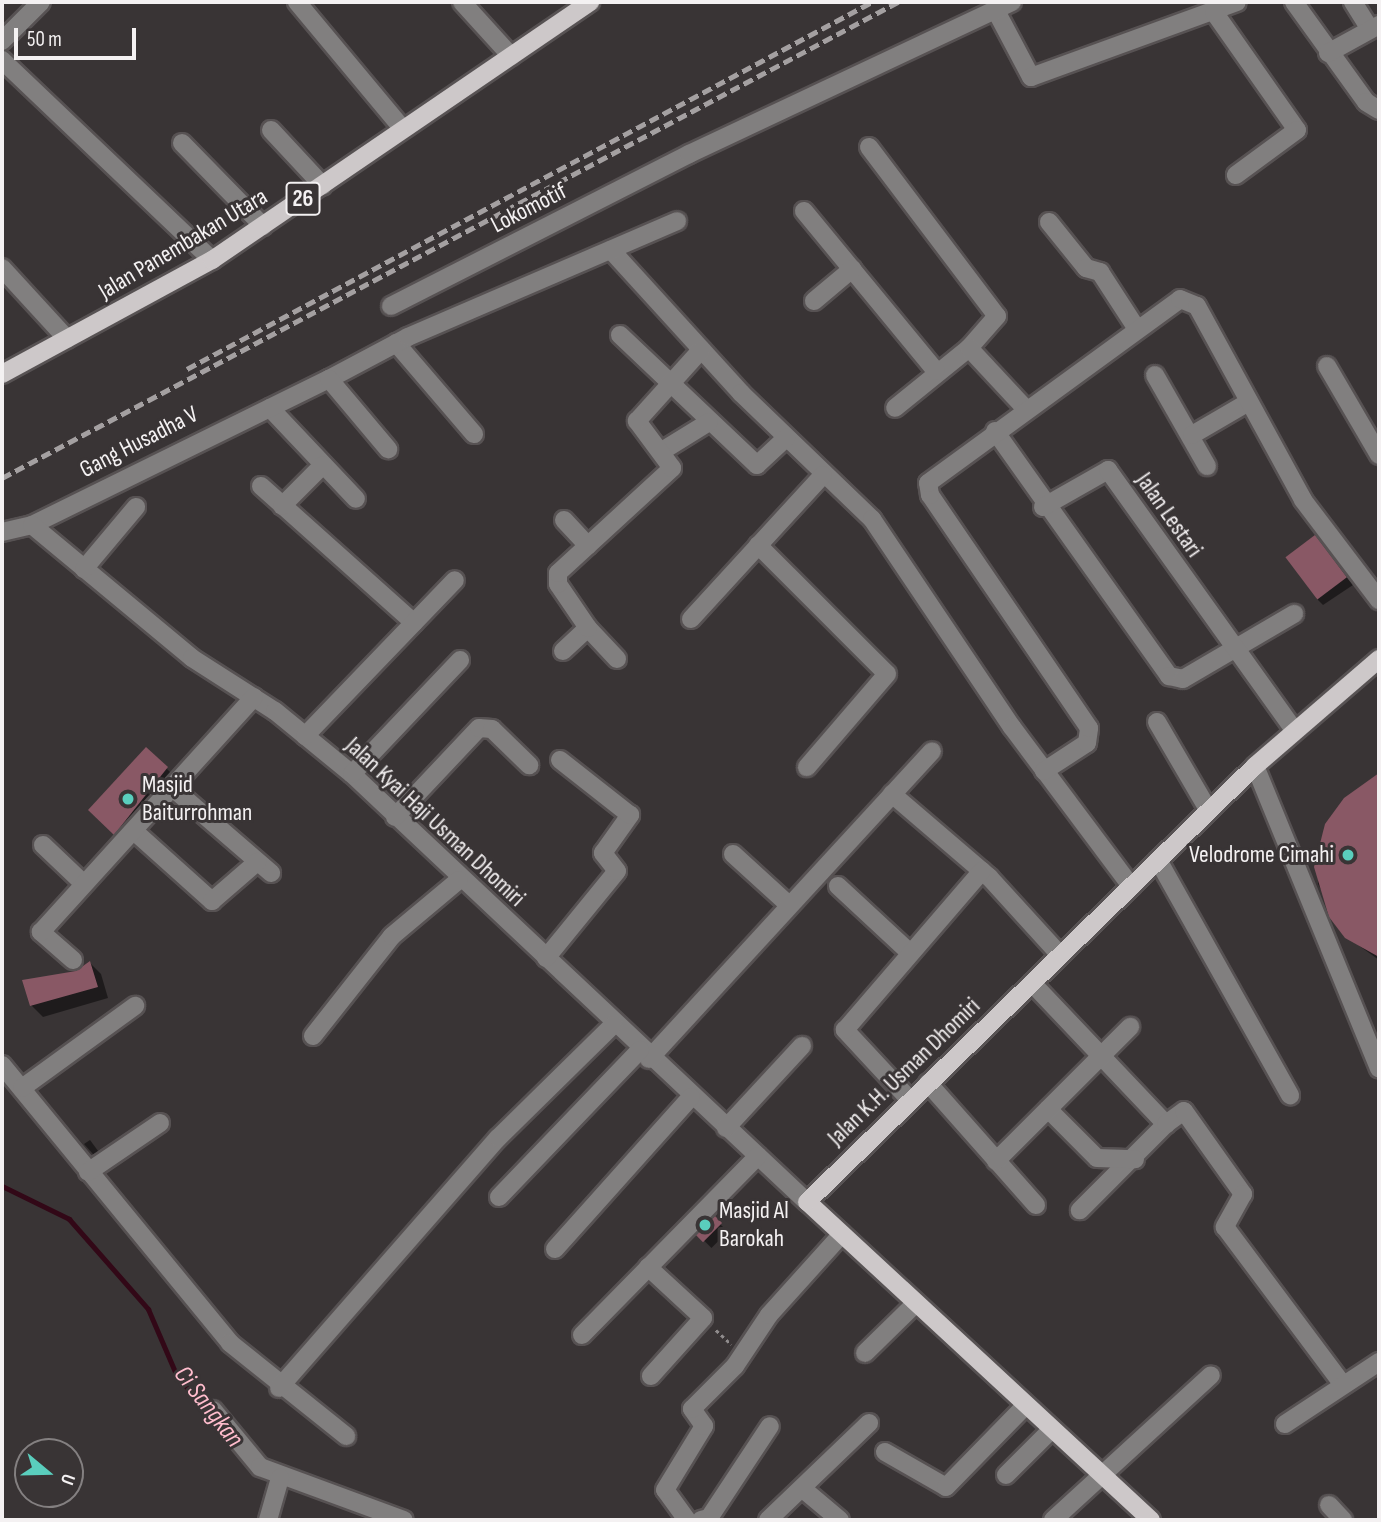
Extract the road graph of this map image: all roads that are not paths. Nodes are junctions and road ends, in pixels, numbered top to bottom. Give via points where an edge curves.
1 (41, 2) edge
2 (297, 2) edge
3 (462, 2) edge
4 (590, 2) edge
5 (1237, 2) edge
6 (1294, 2) edge
7 (1353, 2) edge
8 (1003, 5) edge
9 (1214, 12) junction
10 (1375, 27) edge
11 (2, 41) edge
12 (1328, 53) junction
13 (511, 57) junction
14 (2, 60) edge
15 (1379, 110) edge
16 (402, 129) junction
17 (271, 130) dead end
18 (182, 143) dead end
19 (869, 147) dead end
20 (1237, 175) dead end
21 (323, 186) junction
22 (804, 211) dead end
23 (677, 221) dead end
24 (1049, 222) dead end
25 (263, 226) junction
26 (611, 250) junction
27 (212, 260) junction
28 (2, 268) edge
29 (852, 269) junction
30 (814, 301) dead end
31 (391, 306) dead end
32 (1137, 329) junction
33 (620, 335) dead end
34 (67, 339) junction
35 (402, 340) junction
36 (969, 348) junction
37 (701, 350) junction
38 (1327, 366) dead end
39 (936, 371) junction
40 (2, 374) edge
41 (1155, 375) dead end
42 (329, 379) junction
43 (670, 383) junction
44 (1247, 403) junction
45 (270, 408) junction
46 (895, 408) dead end
47 (1025, 408) junction
48 (709, 422) junction
49 (995, 431) junction
50 (474, 434) dead end
51 (1192, 436) junction
52 (786, 438) junction
53 (388, 449) dead end
54 (662, 451) junction
55 (1379, 455) edge
56 (323, 466) junction
57 (1208, 466) dead end
58 (823, 475) junction
59 (261, 486) dead end
60 (356, 499) dead end
61 (282, 506) junction
62 (136, 507) dead end
63 (1044, 507) junction
64 (564, 520) dead end
65 (32, 525) junction
66 (2, 532) edge
67 (758, 545) junction
68 (588, 546) junction
69 (84, 569) junction
70 (455, 580) dead end
71 (1379, 600) edge
72 (1294, 614) dead end
73 (691, 619) dead end
74 (414, 623) junction
75 (588, 628) junction
76 (563, 651) dead end
77 (1233, 652) junction
78 (617, 659) dead end
79 (1379, 659) edge
80 (460, 660) dead end
81 (254, 697) junction
82 (1157, 722) dead end
83 (1294, 730) junction
84 (305, 736) junction
85 (932, 751) dead end
86 (560, 760) dead end
87 (529, 765) dead end
88 (1255, 766) junction
89 (807, 767) dead end
90 (1044, 771) junction
91 (352, 774) junction
92 (175, 790) junction
93 (892, 794) junction
94 (1209, 811) junction
95 (395, 817) junction
96 (134, 831) junction
97 (43, 845) dead end
98 (733, 853) dead end
99 (1158, 860) junction
100 (982, 871) junction
101 (459, 880) junction
102 (82, 883) junction
103 (838, 886) dead end
104 (1131, 886) junction
105 (789, 904) junction
106 (910, 953) junction
107 (1060, 955) junction
108 (546, 958) junction
109 (73, 960) dead end
110 (1032, 983) junction
111 (135, 1006) dead end
112 (614, 1025) junction
113 (1130, 1027) dead end
114 (313, 1036) dead end
115 (802, 1046) dead end
116 (645, 1055) junction
117 (1102, 1056) junction
118 (2, 1065) edge
119 (1379, 1069) edge
120 (928, 1083) junction
121 (22, 1088) junction
122 (1290, 1095) dead end
123 (691, 1097) junction
124 (910, 1100) junction
125 (1048, 1109) junction
126 (160, 1122) dead end
127 (1166, 1124) junction
128 (726, 1128) junction
129 (758, 1156) junction
130 (1135, 1159) junction
131 (996, 1161) junction
132 (88, 1172) junction
133 (499, 1197) dead end
134 (807, 1202) junction
135 (1036, 1205) dead end
136 (1080, 1210) dead end
137 (842, 1234) junction
138 (555, 1249) dead end
139 (648, 1267) junction
140 (916, 1303) junction
141 (582, 1335) dead end
142 (864, 1353) dead end
143 (1379, 1362) edge
144 (1210, 1375) dead end
145 (651, 1376) dead end
146 (1341, 1382) junction
147 (279, 1388) junction
148 (1025, 1406) junction
149 (213, 1410) dead end
150 (869, 1423) dead end
151 (1285, 1424) dead end
152 (770, 1426) dead end
153 (1052, 1429) junction
154 (346, 1436) dead end
155 (885, 1452) dead end
156 (1102, 1472) junction
157 (1006, 1475) dead end
158 (279, 1482) junction
159 (803, 1489) junction
160 (1329, 1505) dead end
161 (268, 1520) edge
162 (404, 1520) edge
163 (687, 1520) edge
164 (707, 1520) edge
165 (768, 1520) edge
166 (840, 1520) edge
167 (1053, 1520) edge
168 (1151, 1520) edge
169 (1343, 1520) edge

1 - 11 street
2 - 16 street
3 - 13 street
4 - 13 main road, Jalan Panembakan Utara / 26
5 - 9 street
6 - 12 street
7 - 10 street
8 - 9 street via 1031,77
8 - 31 street, Lokomotif via 690,154
9 - 20 street via 1297,130
10 - 12 street
12 - 15 street via 1370,106
13 - 16 main road, Jalan Panembakan Utara / 26
14 - 27 street
16 - 21 main road, Jalan Panembakan Utara / 26
17 - 21 street
18 - 25 street
19 - 36 street via 997,316
21 - 25 main road, Jalan Panembakan Utara / 26
22 - 29 street
23 - 26 street, Gang Husadha V
24 - 32 street via 1086,268 1100,272
25 - 27 main road, Jalan Panembakan Utara / 26
26 - 35 street, Gang Husadha V
26 - 37 street
27 - 34 main road, Jalan Panembakan Utara / 26
28 - 34 street
29 - 30 street
29 - 39 street
32 - 44 street via 1180,299 1193,301
32 - 47 street
33 - 43 street
34 - 40 main road, Jalan Panembakan Utara / 26
35 - 42 street, Gang Husadha V
35 - 50 street
36 - 39 street
36 - 47 street
37 - 43 street
37 - 52 street
38 - 55 street
39 - 46 street
41 - 51 street
42 - 45 street, Gang Husadha V
42 - 53 street
43 - 48 street
43 - 54 street via 636,423
44 - 51 street
44 - 71 street via 1303,500
45 - 56 street
45 - 65 street, Gang Husadha V
47 - 49 street
48 - 52 street via 757,465
48 - 54 street
49 - 63 street
49 - 90 street via 933,476 928,489 1089,728 1087,743
51 - 57 street
52 - 58 street
54 - 68 street via 672,468
56 - 60 street
56 - 61 street
58 - 67 street
58 - 90 street via 872,519
59 - 61 street
61 - 74 street
62 - 69 street
63 - 77 street via 1169,676 1183,679
63 - 77 street, Jalan Lestari via 1105,468
64 - 68 street
65 - 66 street
65 - 69 street, Jalan Kyai Haji Usman Dhomiri
67 - 73 street
67 - 89 street via 887,674
68 - 75 street via 557,578
69 - 81 street, Jalan Kyai Haji Usman Dhomiri via 192,658
70 - 74 street
72 - 77 street
74 - 84 street
75 - 76 street
75 - 78 street
77 - 83 street
79 - 83 main road, Jalan K.H. Usman Dhomiri
80 - 91 street
81 - 84 street, Jalan Kyai Haji Usman Dhomiri
81 - 92 street
82 - 94 street
83 - 88 main road, Jalan K.H. Usman Dhomiri
84 - 91 street, Jalan Kyai Haji Usman Dhomiri
85 - 93 street
86 - 108 street via 629,815 603,853 617,871
87 - 95 street via 492,729 479,727
88 - 94 main road, Jalan K.H. Usman Dhomiri
88 - 119 street
90 - 104 street
91 - 95 street, Jalan Kyai Haji Usman Dhomiri
92 - 96 street
92 - 96 street via 264,868 212,901
93 - 100 street
93 - 105 street
94 - 99 main road, Jalan K.H. Usman Dhomiri
95 - 101 street, Jalan Kyai Haji Usman Dhomiri
96 - 102 street
97 - 102 street
98 - 105 street
99 - 104 main road, Jalan K.H. Usman Dhomiri
99 - 122 street
100 - 106 street
100 - 107 street
101 - 108 street, Jalan Kyai Haji Usman Dhomiri
101 - 114 street via 392,936
102 - 109 street via 41,932
103 - 106 street
104 - 107 main road, Jalan K.H. Usman Dhomiri
105 - 116 street
106 - 124 street via 845,1030
107 - 110 main road, Jalan K.H. Usman Dhomiri
108 - 112 street, Jalan Kyai Haji Usman Dhomiri
110 - 117 street
110 - 120 main road, Jalan K.H. Usman Dhomiri
111 - 121 street
112 - 116 street, Jalan Kyai Haji Usman Dhomiri
112 - 147 street via 498,1139
113 - 117 street
115 - 128 street
116 - 123 street, Jalan Kyai Haji Usman Dhomiri
116 - 133 street
117 - 125 street
117 - 127 street
118 - 121 street
120 - 124 main road, Jalan K.H. Usman Dhomiri
120 - 131 street
121 - 132 street
123 - 128 street, Jalan Kyai Haji Usman Dhomiri
123 - 138 street
124 - 134 main road, Jalan K.H. Usman Dhomiri
125 - 130 street via 1097,1158
125 - 131 street
126 - 132 street
127 - 130 street
127 - 146 street via 1183,1110 1244,1194 1225,1227
128 - 129 street, Jalan Kyai Haji Usman Dhomiri
129 - 134 street, Jalan Kyai Haji Usman Dhomiri
129 - 139 street
130 - 136 street
131 - 135 street
132 - 147 street via 230,1343
134 - 137 main road
137 - 140 main road
137 - 163 street via 692,1409 703,1429 666,1484 665,1496
139 - 141 street
139 - 145 street via 703,1318
140 - 142 street
140 - 148 main road
143 - 146 street
144 - 156 street
146 - 151 street
147 - 154 street
148 - 153 main road
148 - 155 street via 946,1487
149 - 158 street via 260,1467
150 - 159 street
152 - 164 street
153 - 156 main road
153 - 157 street
156 - 167 street
156 - 168 main road
158 - 161 street
158 - 162 street
159 - 165 street
159 - 166 street
160 - 169 street

